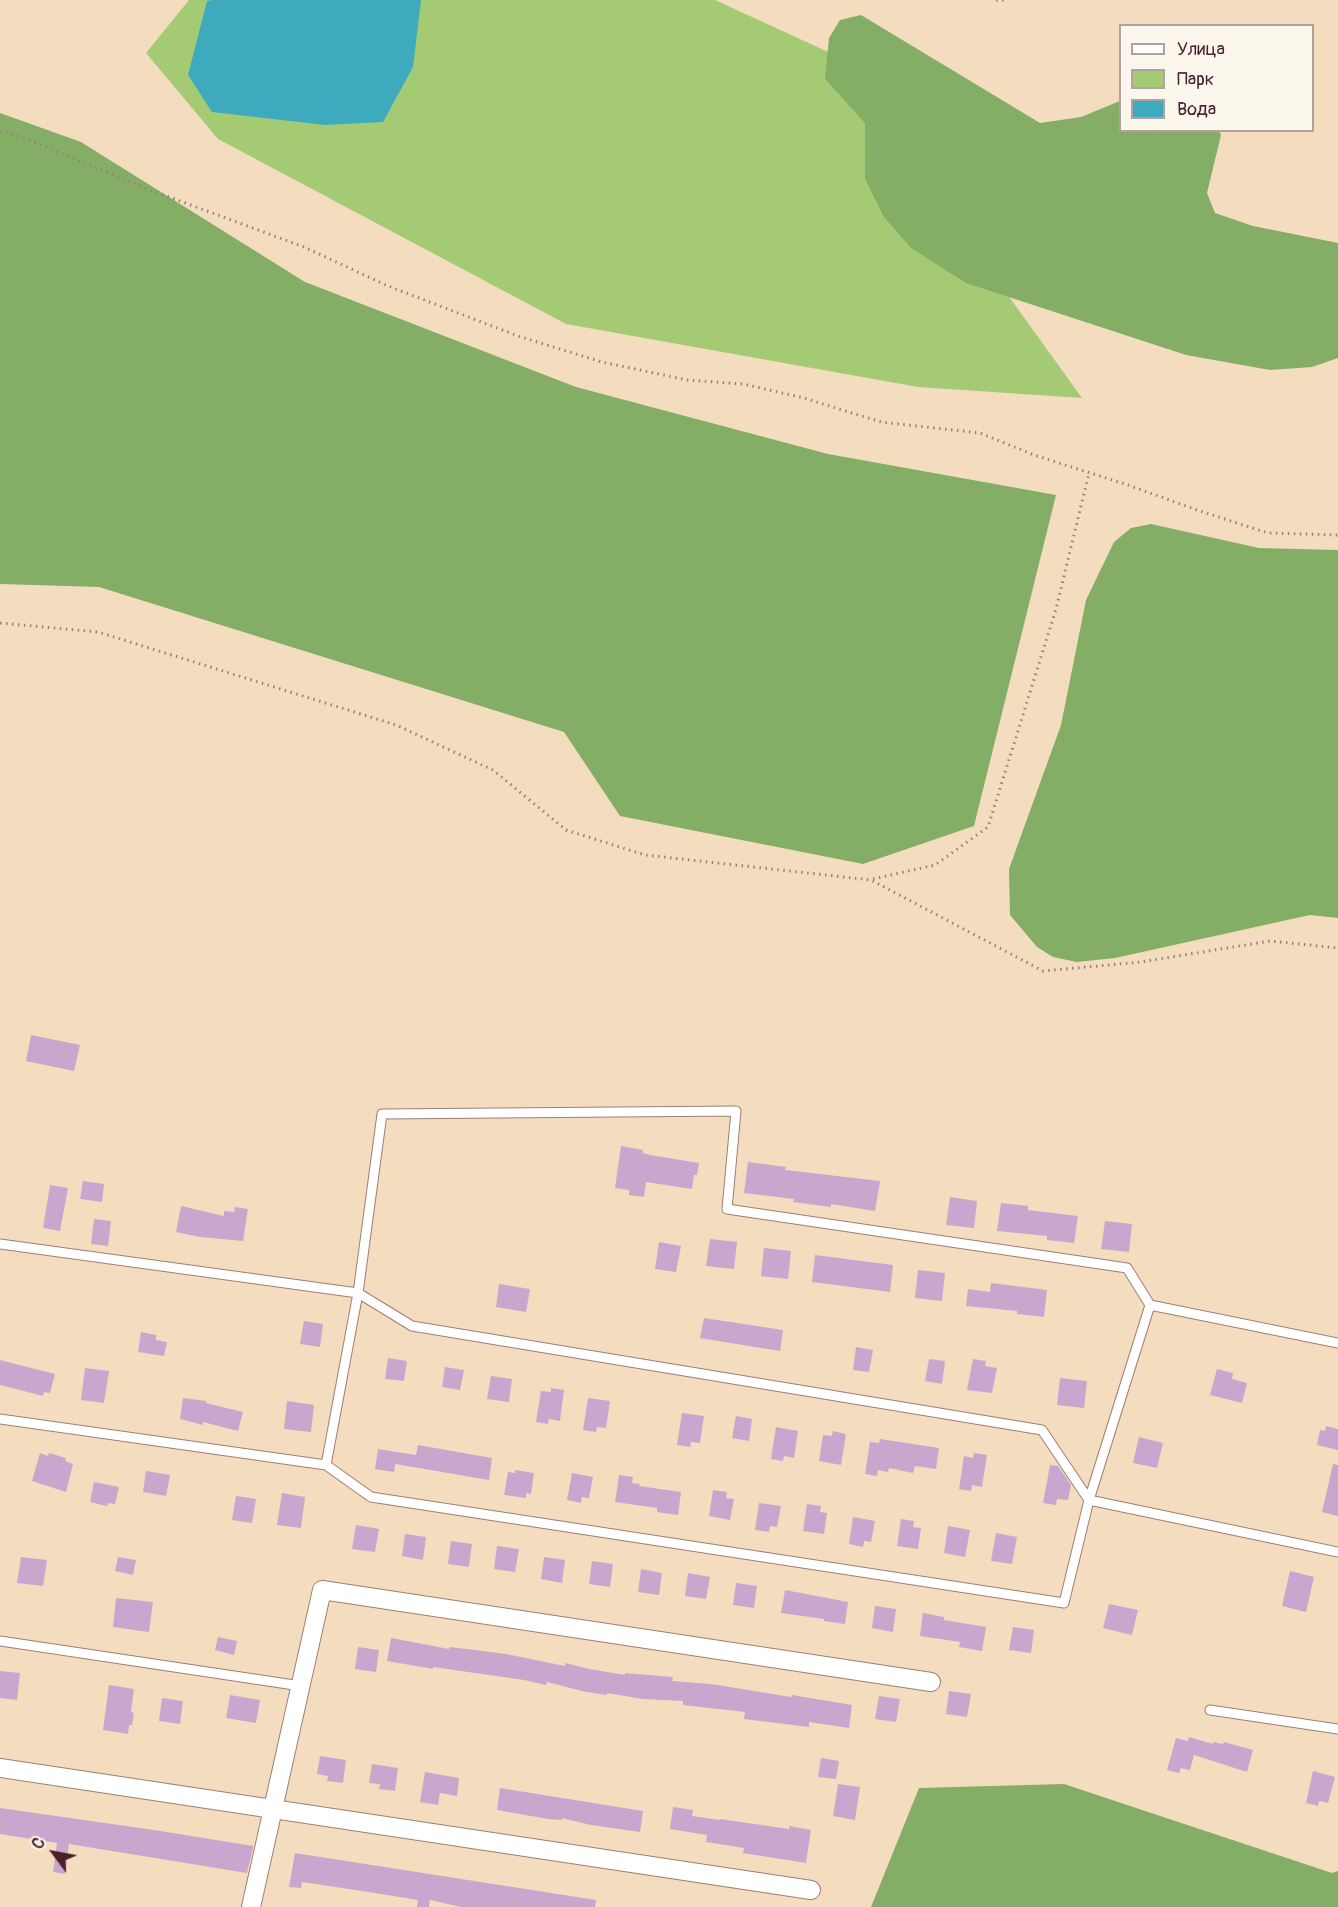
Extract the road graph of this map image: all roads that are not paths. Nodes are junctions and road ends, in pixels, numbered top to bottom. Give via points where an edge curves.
1 (0, 1244) edge
2 (358, 1293) junction
3 (1150, 1305) junction
4 (1338, 1343) edge
5 (0, 1419) edge
6 (327, 1465) junction
7 (1089, 1500) junction
8 (1338, 1552) edge
9 (0, 1641) edge
10 (931, 1682) dead end
11 (301, 1686) junction
12 (1210, 1710) dead end
13 (1338, 1729) edge
14 (0, 1768) edge
15 (273, 1808) junction
16 (811, 1890) dead end
17 (251, 1907) edge

1 - 2 lane
2 - 3 lane via 382,1114 736,1111 727,1209 1126,1268
2 - 6 lane
2 - 7 lane via 412,1326 1042,1430
3 - 4 lane
3 - 7 lane
5 - 6 lane
6 - 7 lane via 371,1497 1064,1603
7 - 8 lane
9 - 11 lane
10 - 11 street via 322,1590
11 - 15 street
12 - 13 lane
14 - 15 street
15 - 16 street
15 - 17 street

